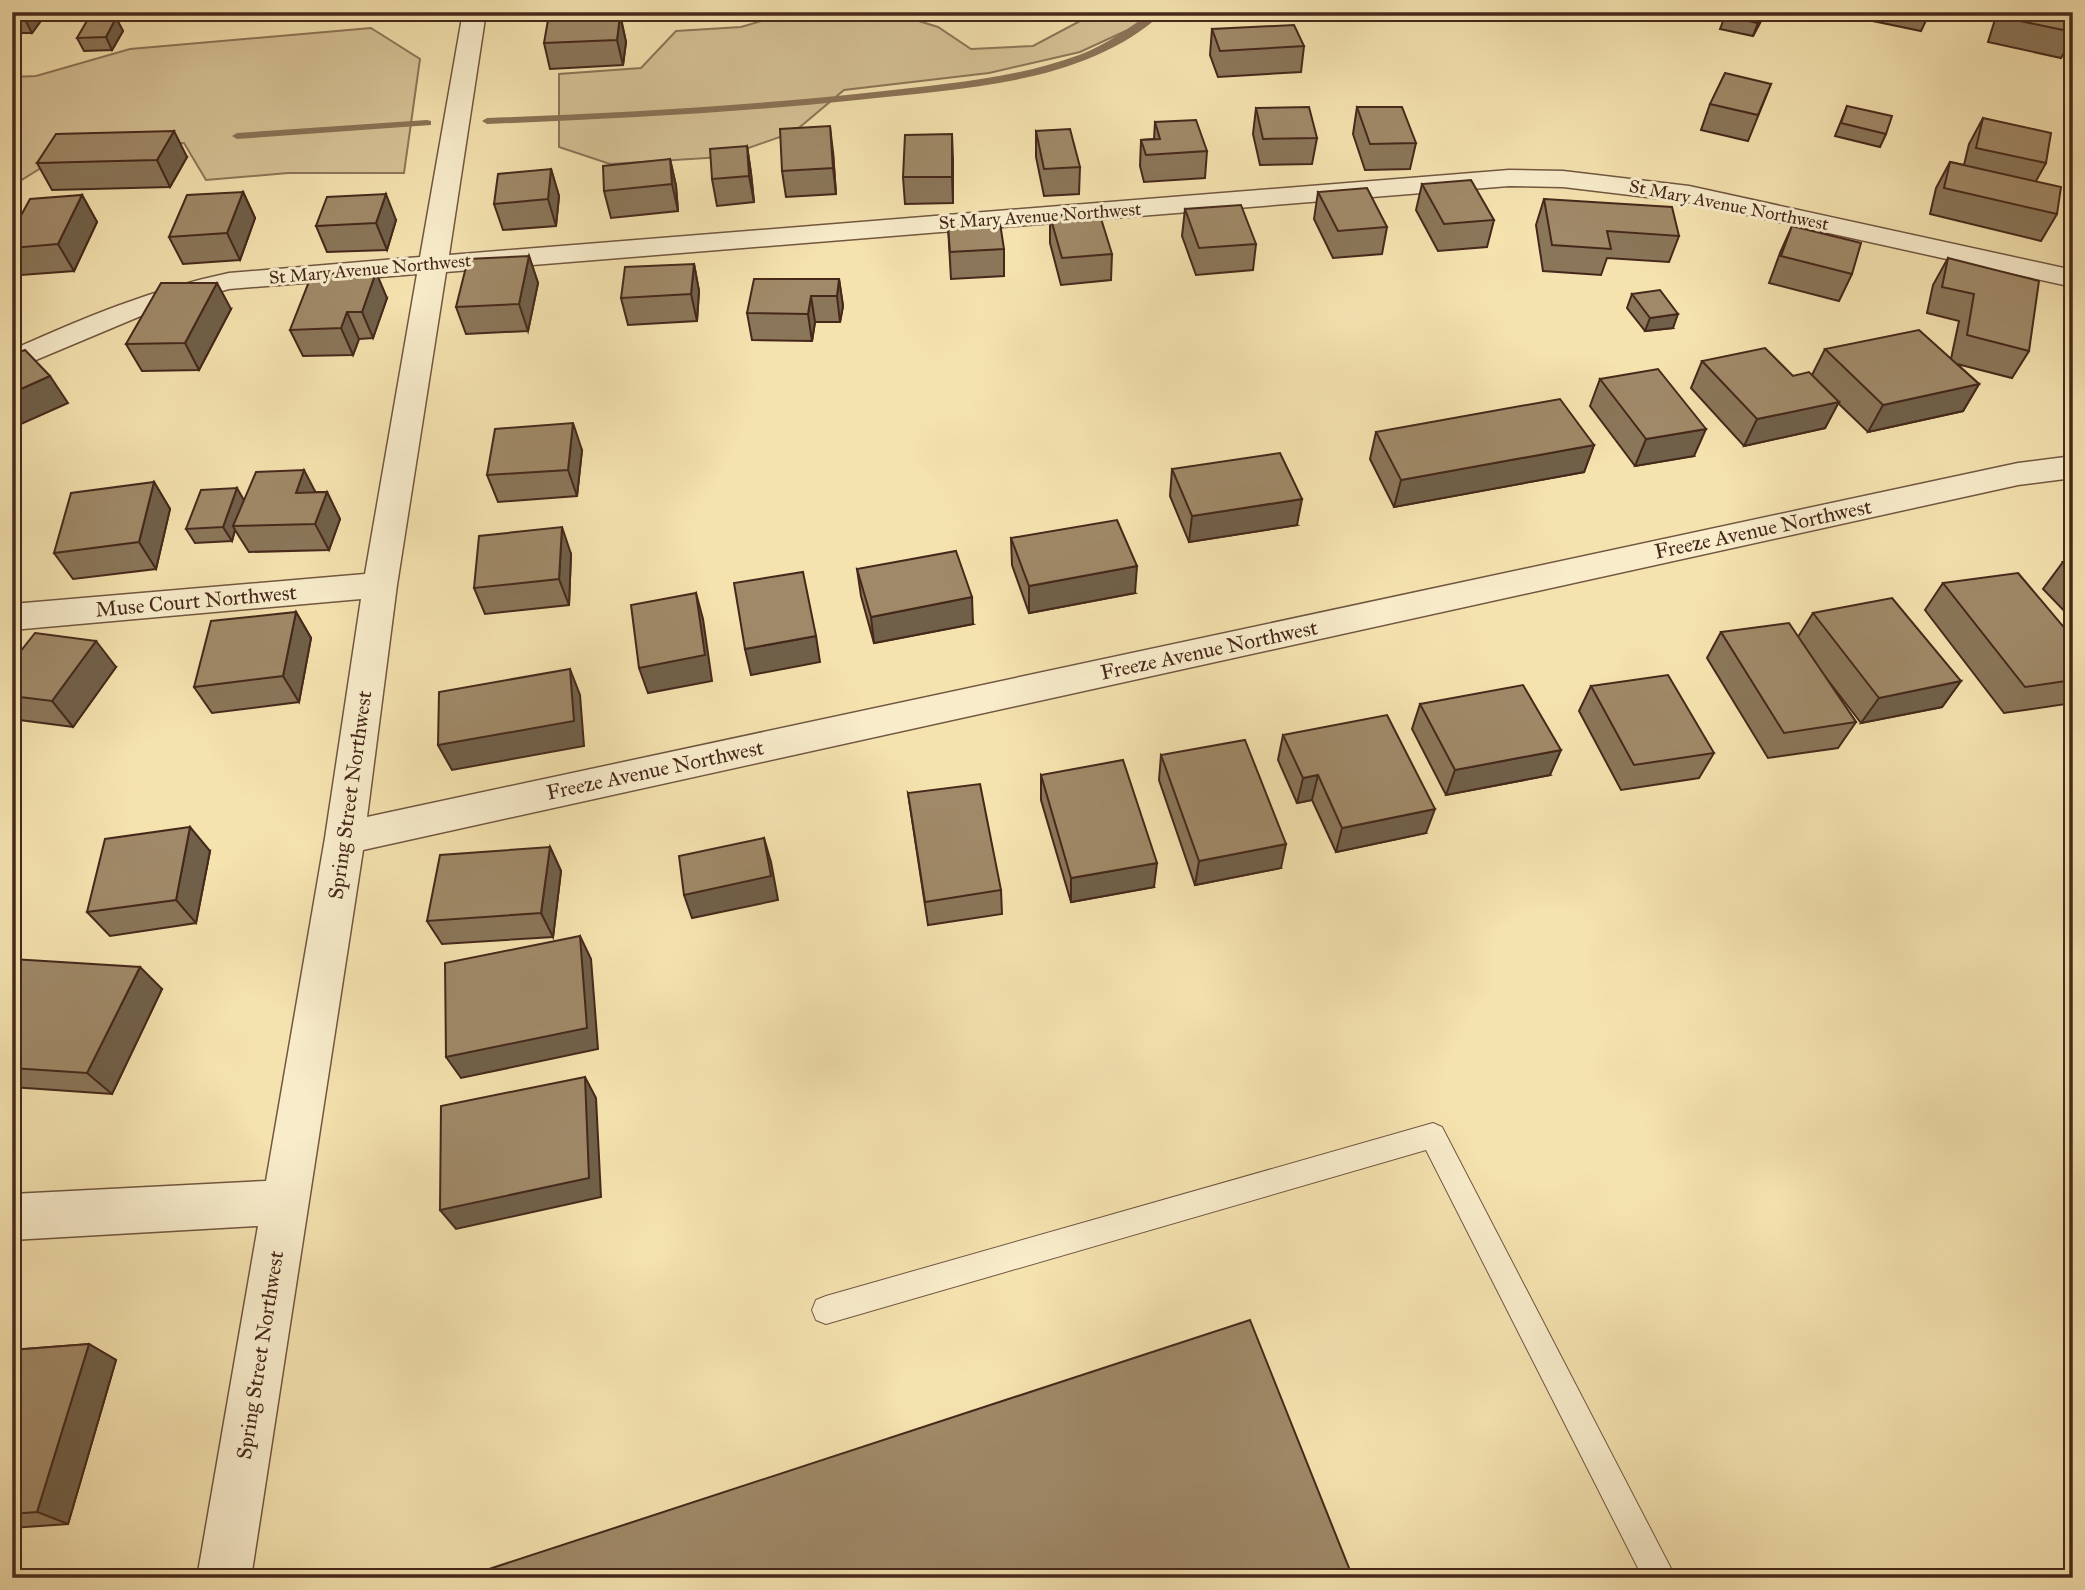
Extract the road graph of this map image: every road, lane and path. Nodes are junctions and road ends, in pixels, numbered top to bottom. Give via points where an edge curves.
1 (475, 12) edge
2 (435, 263) junction
3 (2073, 279) edge
4 (12, 361) edge
5 (2073, 467) edge
6 (380, 585) junction
7 (12, 617) edge
8 (345, 838) junction
9 (285, 1202) junction
10 (12, 1217) edge
11 (826, 1310) dead end
12 (224, 1578) edge
13 (1660, 1578) edge

1 - 2 street, Spring Street Northwest
2 - 3 street, St Mary Avenue Northwest via 1509,178 1563,179 1689,194
2 - 4 street, St Mary Avenue Northwest via 186,289 145,302
2 - 6 street, Spring Street Northwest
5 - 8 street, Freeze Avenue Northwest via 2018,474
6 - 7 street, Muse Court Northwest
6 - 8 street, Spring Street Northwest
8 - 9 street, Spring Street Northwest
9 - 10 street
9 - 12 street, Spring Street Northwest
11 - 13 lane via 1433,1136

